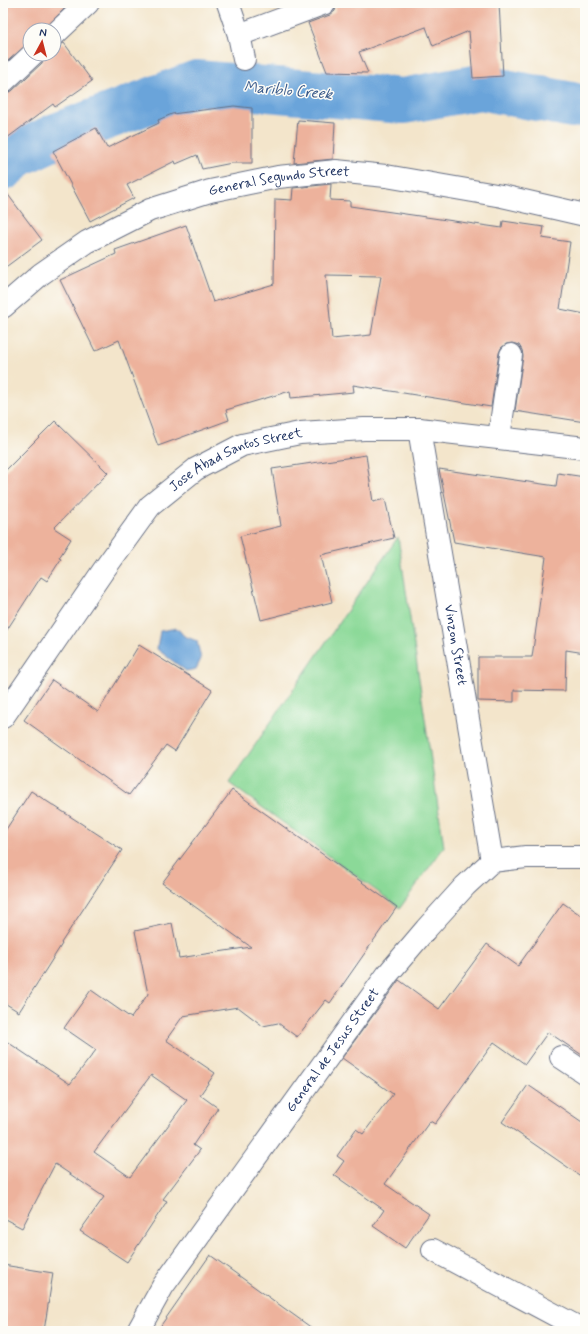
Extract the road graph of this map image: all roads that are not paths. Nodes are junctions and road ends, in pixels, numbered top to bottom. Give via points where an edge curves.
1 (88, 3) edge
2 (228, 3) edge
3 (325, 3) edge
4 (62, 27) edge
5 (239, 34) junction
6 (244, 59) dead end
7 (24, 62) edge
8 (3, 82) edge
9 (585, 215) edge
10 (3, 307) edge
11 (511, 355) dead end
12 (419, 429) junction
13 (499, 437) junction
14 (585, 448) edge
15 (3, 717) edge
16 (585, 857) edge
17 (492, 861) junction
18 (561, 1057) dead end
19 (585, 1073) edge
20 (432, 1250) dead end
21 (585, 1330) edge
22 (138, 1331) edge

1 - 4 street
2 - 5 street
3 - 5 street
5 - 6 street
7 - 8 street
9 - 10 street, General Segundo Street via 502,196 386,176 336,171 278,177 210,191 150,210 87,242 41,274
11 - 13 street
12 - 13 street, Jose Abad Santos Street
12 - 15 street, Jose Abad Santos Street via 300,433 242,445 196,469 150,506
12 - 17 street, Vinzon Street
13 - 14 street, Jose Abad Santos Street
16 - 17 street via 526,857
17 - 22 street, General de Jesus Street via 430,923 387,975 163,1286
18 - 19 street
20 - 21 street

